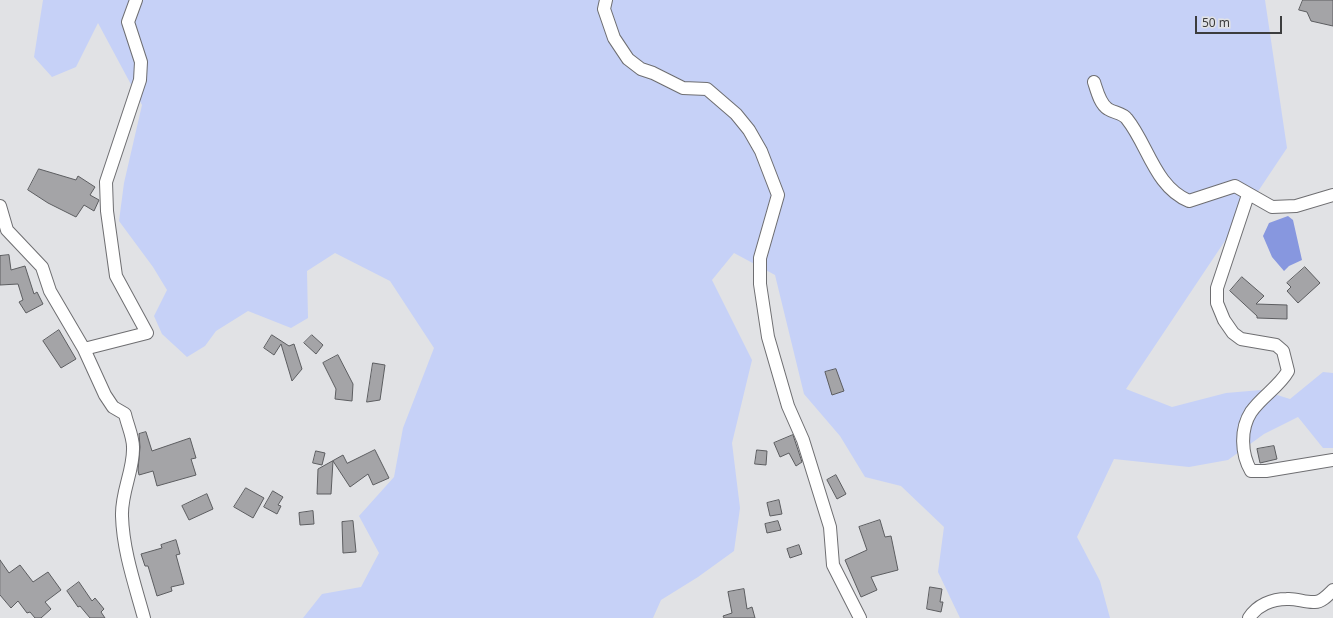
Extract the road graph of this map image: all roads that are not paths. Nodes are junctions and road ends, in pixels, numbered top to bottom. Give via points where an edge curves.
1 (136, 0) edge
2 (606, 0) edge
3 (1094, 82) dead end
4 (1248, 195) junction
5 (1333, 195) edge
6 (0, 206) edge
7 (3, 231) edge
8 (84, 349) junction
9 (1333, 460) edge
10 (1333, 590) edge
11 (144, 618) edge
12 (860, 618) edge
13 (1249, 618) edge

1 - 8 street via 128,22 141,62 140,80 106,182 107,211 116,276 147,333
2 - 12 street via 604,9 614,38 628,59 641,69 683,88 707,89 736,114 761,151 778,195 760,258 760,284 768,336 788,406 803,440 830,527 833,565
3 - 4 street via 1099,97 1107,108 1126,117 1156,170 1181,198 1189,201 1235,186
4 - 5 street via 1272,207 1296,206
4 - 9 street via 1217,288 1217,303 1224,320 1241,339 1276,344 1283,351 1288,371 1282,381 1251,412 1242,441 1246,462 1251,471 1266,471
6 - 7 street
7 - 8 street via 42,268 50,291
8 - 11 street via 105,395 113,407 125,414 134,446 123,498 122,517 127,552
10 - 13 street via 1316,602 1286,599 1264,603 1254,610

